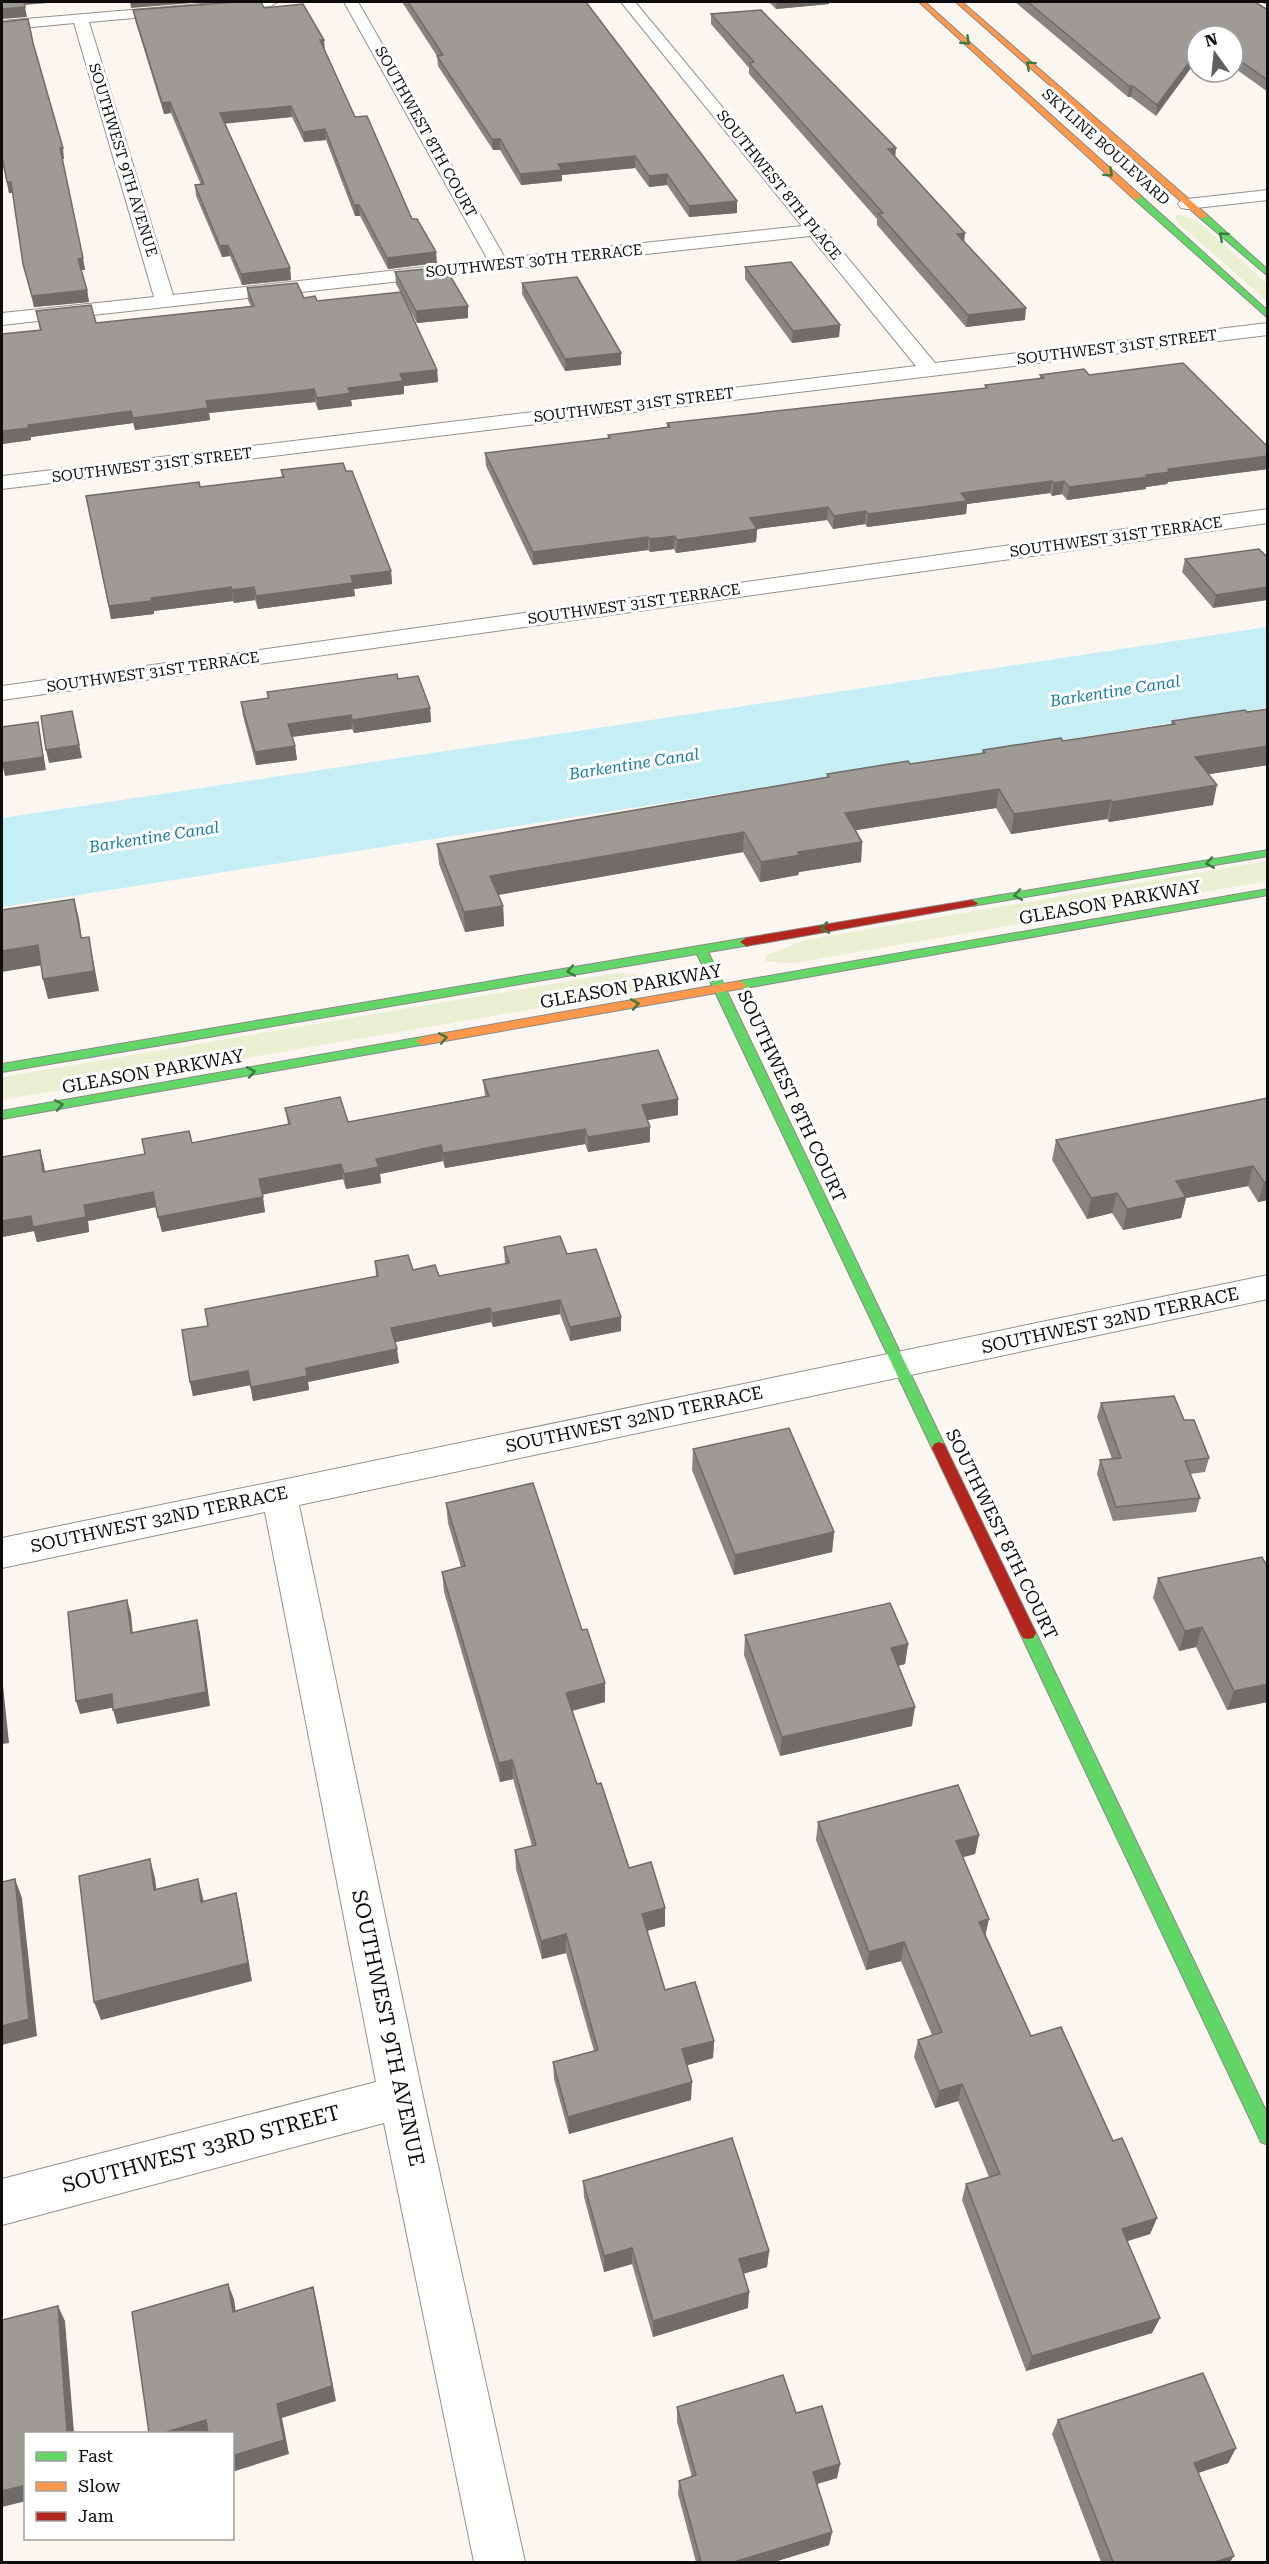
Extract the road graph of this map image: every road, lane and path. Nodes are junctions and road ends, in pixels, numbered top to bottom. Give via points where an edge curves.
1 (271, 2) edge
2 (351, 2) edge
3 (628, 2) edge
4 (922, 2) edge
5 (959, 2) edge
6 (80, 18) junction
7 (2, 25) edge
8 (1268, 195) edge
9 (1187, 204) junction
10 (1149, 208) junction
11 (815, 230) junction
12 (499, 264) junction
13 (1268, 274) edge
14 (165, 301) junction
15 (1268, 316) edge
16 (2, 319) edge
17 (1268, 329) edge
18 (929, 369) junction
19 (2, 483) edge
20 (1268, 516) edge
21 (2, 693) edge
22 (1268, 853) edge
23 (1268, 892) edge
24 (701, 949) junction
25 (719, 988) junction
26 (2, 1068) edge
27 (2, 1115) edge
28 (1268, 1287) edge
29 (899, 1364) junction
30 (279, 1493) junction
31 (2, 1553) edge
32 (401, 2097) junction
33 (1268, 2136) edge
34 (2, 2202) edge
35 (500, 2562) edge

1 - 6 street
2 - 12 street, SOUTHWEST 8TH COURT
3 - 11 street, SOUTHWEST 8TH PLACE
4 -> 10 street, SKYLINE BOULEVARD
9 -> 5 street, SKYLINE BOULEVARD
6 - 7 street
6 - 14 street, SOUTHWEST 9TH AVENUE
8 - 9 street
9 - 10 street
13 -> 9 street, SKYLINE BOULEVARD
10 - 15 street, SKYLINE BOULEVARD
11 - 12 street, SOUTHWEST 30TH TERRACE
11 - 18 street, SOUTHWEST 8TH PLACE
12 - 14 street, SOUTHWEST 30TH TERRACE
14 - 16 street, SOUTHWEST 30TH TERRACE
17 - 18 street, SOUTHWEST 31ST STREET
18 - 19 street, SOUTHWEST 31ST STREET
20 - 21 street, SOUTHWEST 31ST TERRACE
22 -> 24 street, GLEASON PARKWAY
23 - 25 street, GLEASON PARKWAY
24 - 25 street, SOUTHWEST 8TH COURT
24 -> 26 street, GLEASON PARKWAY
27 -> 25 street, GLEASON PARKWAY
25 - 29 street, SOUTHWEST 8TH COURT
28 - 29 street, SOUTHWEST 32ND TERRACE
29 - 30 street, SOUTHWEST 32ND TERRACE
29 - 33 street, SOUTHWEST 8TH COURT
30 - 31 street, SOUTHWEST 32ND TERRACE
30 - 32 street, SOUTHWEST 9TH AVENUE
32 - 34 street, SOUTHWEST 33RD STREET
32 - 35 street, SOUTHWEST 9TH AVENUE

